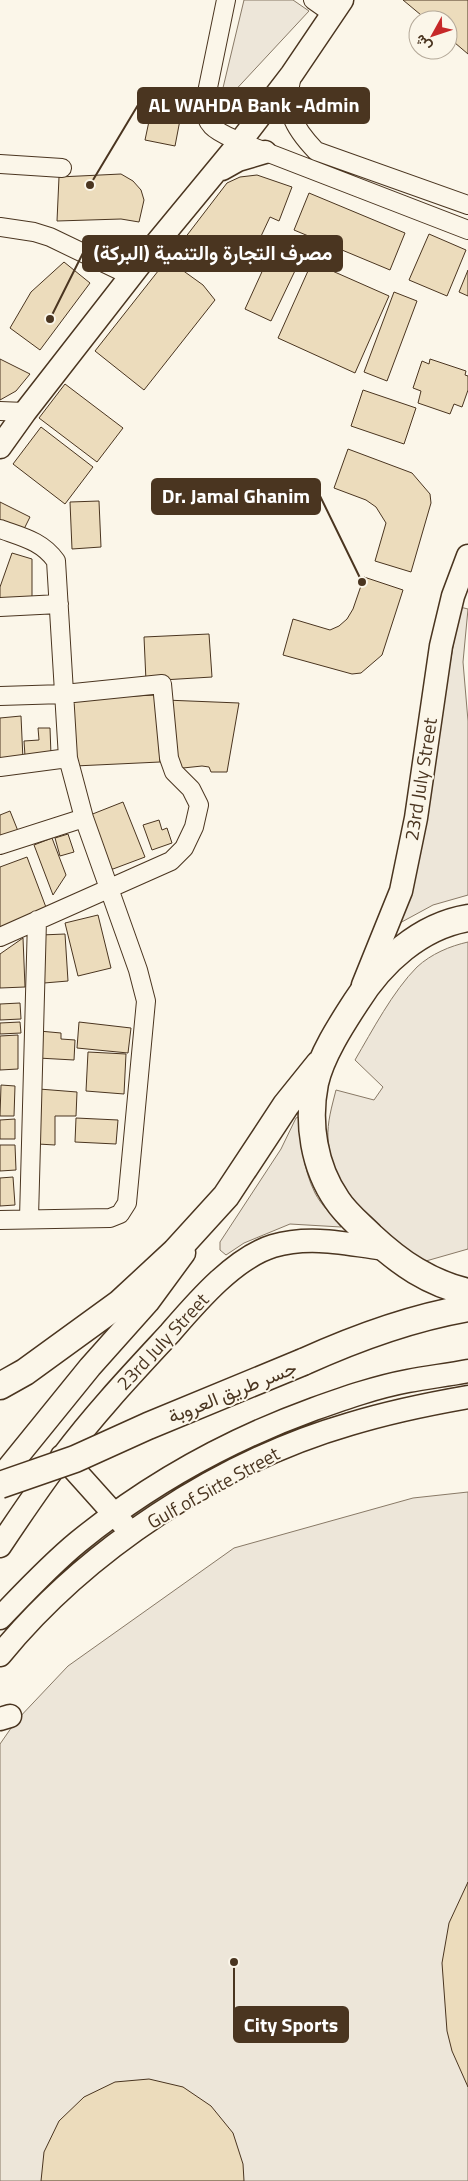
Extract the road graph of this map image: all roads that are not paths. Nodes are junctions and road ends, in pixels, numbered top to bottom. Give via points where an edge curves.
1 (226, 0) edge
2 (313, 0) edge
3 (338, 7) edge
4 (292, 74) junction
5 (240, 142) junction
6 (266, 152) junction
7 (0, 164) edge
8 (62, 168) dead end
9 (212, 174) junction
10 (468, 206) edge
11 (0, 227) edge
12 (468, 230) edge
13 (131, 276) junction
14 (0, 411) edge
15 (25, 412) junction
16 (0, 447) edge
17 (0, 530) edge
18 (468, 556) edge
19 (59, 604) junction
20 (0, 607) edge
21 (64, 694) junction
22 (0, 696) edge
23 (68, 758) junction
24 (0, 766) edge
25 (84, 818) junction
26 (0, 845) edge
27 (108, 888) junction
28 (468, 918) edge
29 (37, 920) junction
30 (0, 937) edge
31 (358, 998) junction
32 (327, 1054) junction
33 (29, 1218) junction
34 (0, 1220) edge
35 (203, 1222) junction
36 (386, 1249) junction
37 (468, 1292) edge
38 (468, 1308) edge
39 (468, 1372) edge
40 (0, 1386) edge
41 (468, 1397) edge
42 (62, 1456) junction
43 (0, 1478) edge
44 (0, 1484) edge
45 (114, 1514) junction
46 (131, 1534) junction
47 (0, 1546) edge
48 (0, 1618) edge
49 (0, 1655) edge

1 - 5 street via 204,113 212,127
2 - 3 street
3 - 4 main road
4 - 5 main road
4 - 10 street via 288,93 291,114 300,134 316,151
5 - 6 street
5 - 9 main road
6 - 9 main road via 238,160
6 - 12 street
7 - 8 street
9 - 13 main road
11 - 13 street via 50,237
13 - 15 main road
14 - 15 street
15 - 16 main road
17 - 19 street via 37,542 48,550 56,561
18 - 31 main road, 23rd July Street via 452,596 441,646 416,818 401,891
19 - 20 street
19 - 21 street
21 - 22 street
21 - 23 street
21 - 27 street via 162,684 169,758 174,772 191,789 199,805 194,827 184,848 171,861
23 - 24 street
23 - 25 street
25 - 26 street
25 - 27 street
27 - 29 street
27 - 33 street via 138,970 146,1002 126,1203 120,1214 110,1218
28 - 31 highway via 445,924 398,952 376,973
29 - 30 street
29 - 33 street
31 - 32 highway
32 - 35 highway via 286,1105 226,1196
32 - 36 highway via 315,1083 312,1121 316,1156 328,1186 347,1214
33 - 34 street
35 - 40 highway via 120,1302 25,1372
35 - 43 main road, 23rd July Street via 148,1302 90,1367
36 - 37 highway via 434,1282
36 - 42 main road, 23rd July Street via 302,1240 272,1246 245,1260 180,1321 110,1397
38 - 44 highway, جسر طريق العروبة, bridge via 400,1324 350,1341 75,1459
39 - 45 main road, Gulf of Sirte Street via 380,1388 282,1421 183,1470
41 - 46 main road, Gulf of Sirte Street via 415,1406 348,1424 291,1445 194,1492
42 - 45 main road
42 - 47 main road, 23rd July Street
45 - 46 main road
45 - 48 main road, Gulf of Sirte Street via 56,1562
46 - 49 main road, Gulf of Sirte Street via 68,1584

